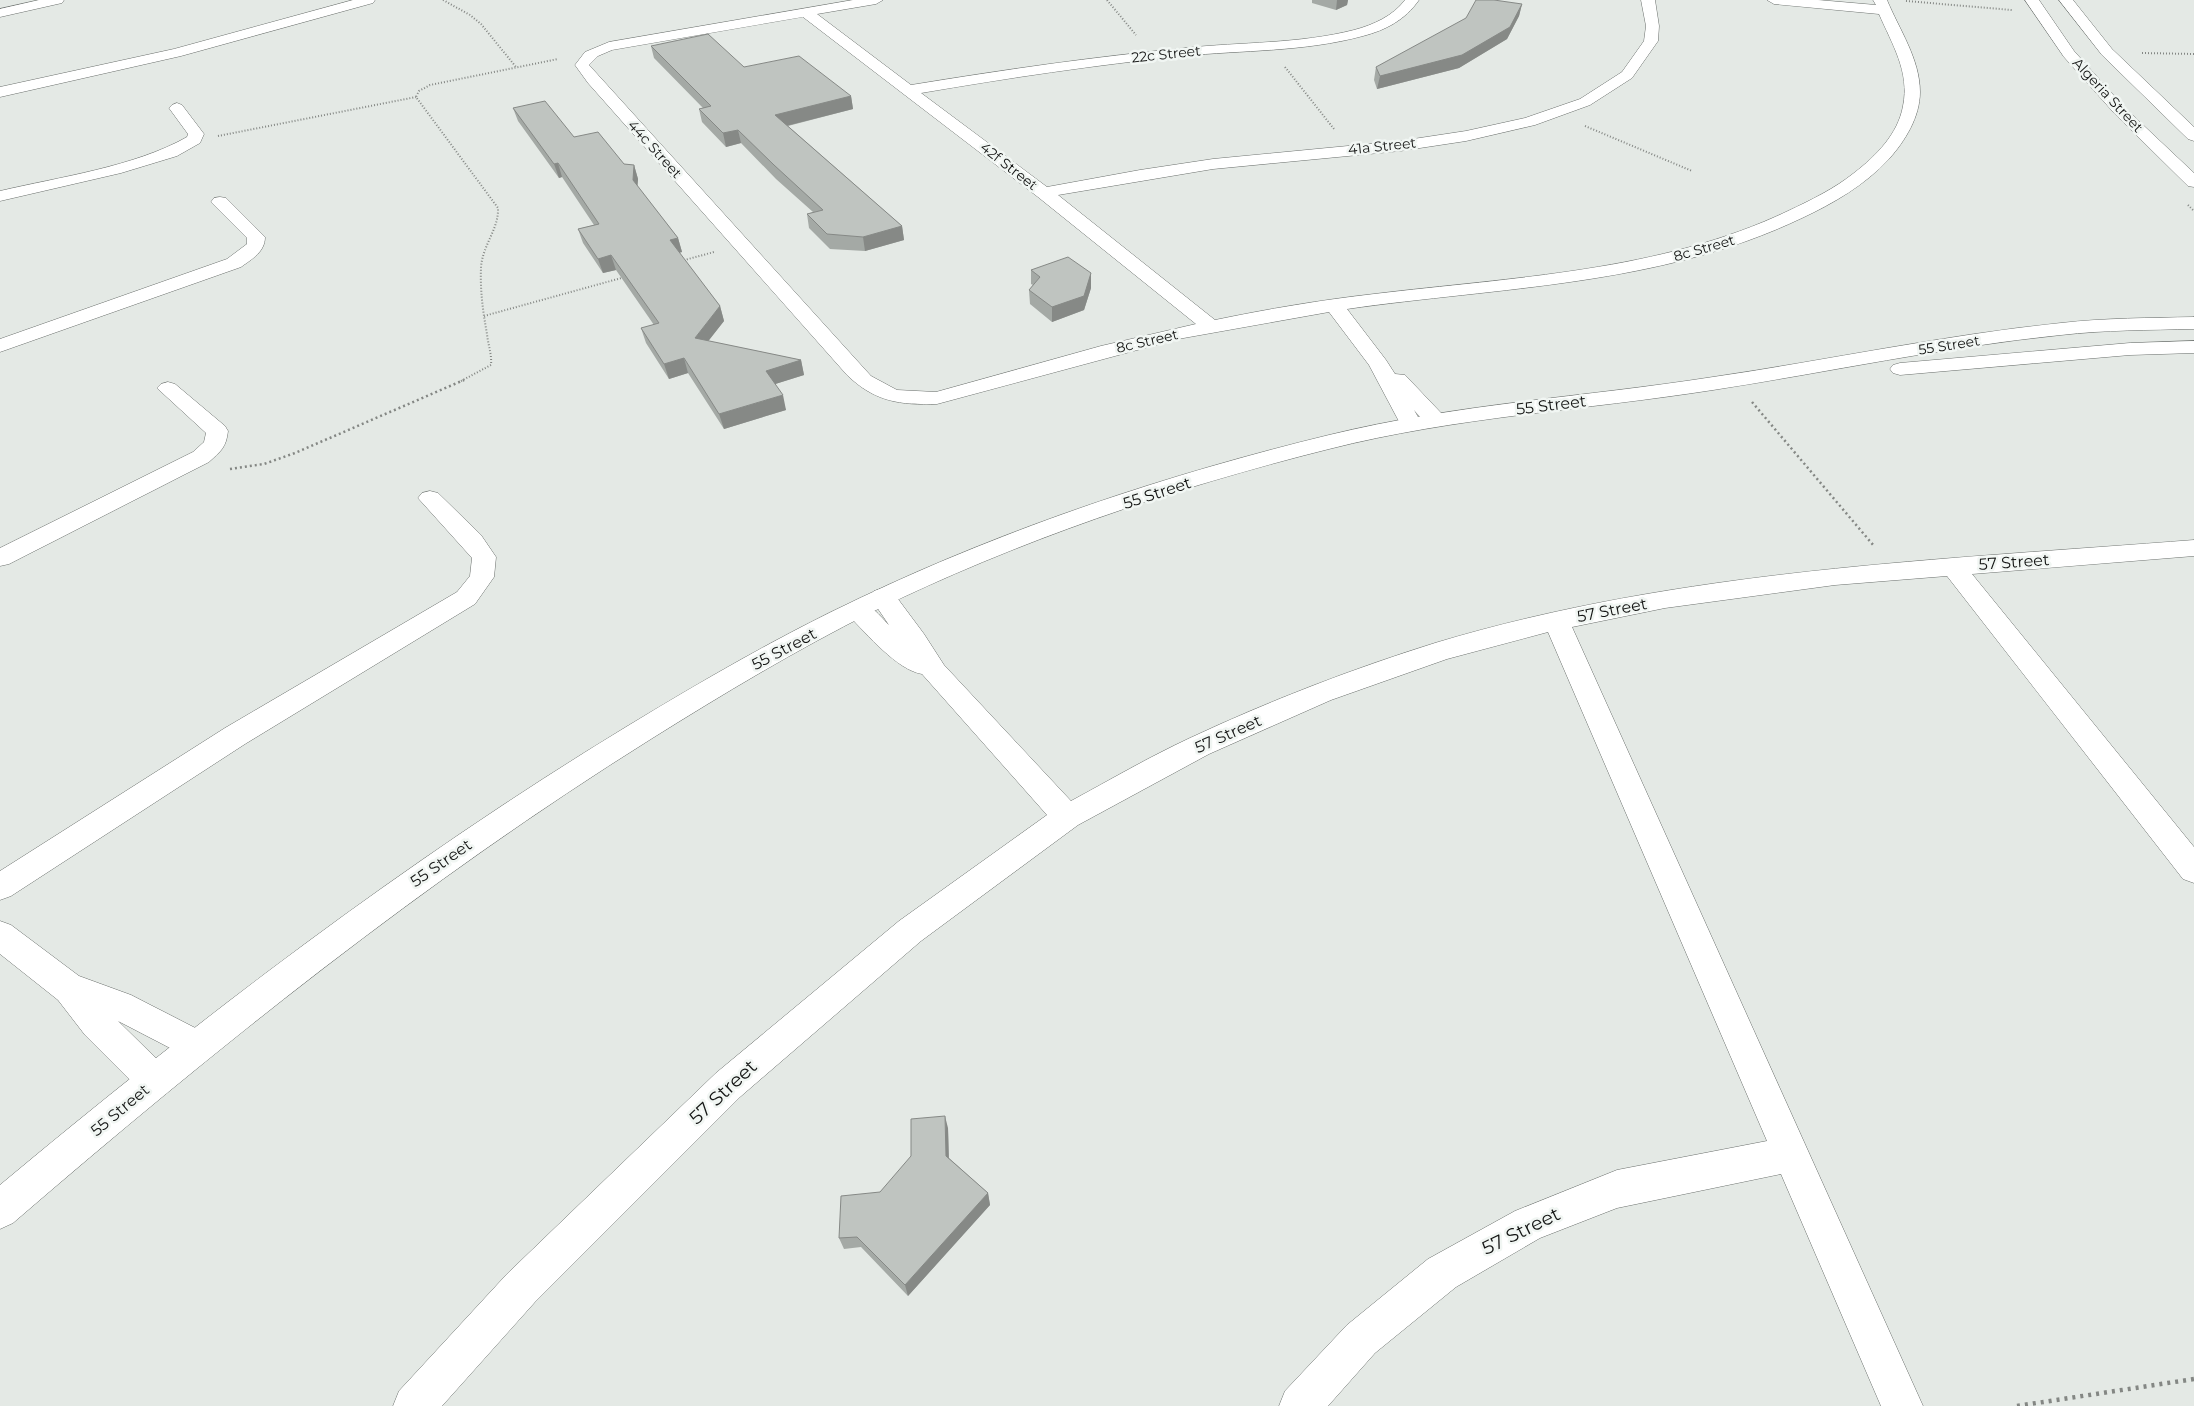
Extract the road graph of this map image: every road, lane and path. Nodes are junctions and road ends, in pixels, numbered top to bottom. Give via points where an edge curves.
1 (57, 0) edge
2 (368, 0) edge
3 (443, 0) edge
4 (876, 0) edge
5 (1107, 0) edge
6 (1412, 0) edge
7 (1648, 0) edge
8 (1774, 0) edge
9 (1900, 0) edge
10 (2066, 0) edge
11 (1882, 5) edge
12 (2035, 6) edge
13 (804, 11) junction
14 (0, 13) edge
15 (1268, 45) junction
16 (2107, 52) junction
17 (2194, 54) edge
18 (1152, 55) junction
19 (585, 58) junction
20 (516, 67) junction
21 (910, 90) junction
22 (0, 92) edge
23 (416, 97) junction
24 (176, 108) dead end
25 (1555, 114) junction
26 (2194, 136) edge
27 (194, 140) junction
28 (1350, 150) junction
29 (1692, 171) dead end
30 (2194, 182) edge
31 (1044, 193) junction
32 (0, 196) edge
33 (220, 202) dead end
34 (741, 245) junction
35 (674, 263) edge
36 (627, 276) edge
37 (1334, 305) junction
38 (484, 316) junction
39 (2194, 322) edge
40 (1211, 326) junction
41 (0, 346) edge
42 (2194, 347) edge
43 (1735, 382) junction
44 (1706, 384) junction
45 (168, 388) dead end
46 (963, 391) joint
47 (1423, 422) junction
48 (179, 469) junction
49 (430, 498) dead end
50 (2194, 548) edge
51 (0, 558) edge
52 (1953, 567) junction
53 (1895, 572) junction
54 (883, 597) junction
55 (858, 610) junction
56 (1556, 621) junction
57 (934, 672) junction
58 (1067, 817) junction
59 (2194, 870) edge
60 (0, 887) edge
61 (0, 935) edge
62 (70, 989) junction
63 (197, 1046) junction
64 (155, 1080) junction
65 (1792, 1154) junction
66 (0, 1210) edge
67 (2194, 1379) edge
68 (414, 1406) edge
69 (1300, 1406) edge
70 (1902, 1406) edge
71 (2017, 1406) edge

1 - 14 street
2 - 22 street via 176,53
3 - 20 path via 481,24
4 - 13 street
5 - 18 path
6 - 15 street, 22c Street via 1406,10 1387,22 1359,33
7 - 25 street, 41a Street via 1652,40 1643,59 1625,78 1597,96
8 - 11 street
9 - 12 path
10 - 16 street, Algeria Street
11 - 37 street, 8c Street via 1907,56 1912,102 1904,125 1890,148 1868,171 1838,193 1753,234 1638,265 1570,277
12 - 30 street, Algeria Street via 2069,54 2120,111
13 - 19 street via 609,46
13 - 21 street, 42f Street
15 - 18 street, 22c Street
15 - 28 path
16 - 17 path
16 - 26 street, Algeria Street
18 - 21 street, 22c Street
19 - 20 path
19 - 34 street, 44c Street via 582,65 593,80
20 - 23 path via 430,85 418,91
21 - 31 street, 42f Street
23 - 27 path
23 - 38 path via 498,208 498,221 482,259
24 - 27 street via 196,134
25 - 28 street, 41a Street via 1458,138
25 - 29 path
27 - 32 street via 185,147 154,158
28 - 31 street, 41a Street via 1177,168
31 - 40 street, 42f Street
33 - 41 street via 256,237 256,245 248,254 234,263
34 - 35 path
34 - 46 street, 44c Street via 867,384 884,394 909,399 937,398
36 - 38 path
37 - 40 street, 8c Street
37 - 47 street
38 - 48 path via 493,356 491,365 484,371 264,464
39 - 44 street, 55 Street via 2032,332
40 - 46 street, 8c Street
42 - 43 street, 55 Street
43 - 44 street, 55 Street
43 - 53 path
44 - 47 street, 55 Street
45 - 48 street via 217,431 215,444 202,457
47 - 54 street, 55 Street via 1292,452 1137,498 968,559
48 - 51 street
49 - 60 street via 484,556 482,577 466,598 235,736
50 - 52 street, 57 Street
52 - 53 street, 57 Street
52 - 59 street
53 - 56 street, 57 Street via 1834,576 1712,592
54 - 55 street, 55 Street
54 - 57 street
55 - 57 street via 899,649
55 - 63 street, 55 Street via 750,667 510,815 353,924
56 - 58 street, 57 Street via 1441,651 1321,693 1199,746
56 - 65 street
57 - 58 street
58 - 68 street, 57 Street via 910,931 728,1085 521,1288
61 - 62 street
62 - 63 street via 120,1005
62 - 64 street via 98,1024
63 - 64 street, 55 Street
64 - 66 street, 55 Street
65 - 69 street, 57 Street via 1617,1189 1528,1224 1442,1273 1361,1339
65 - 70 street
67 - 71 path

